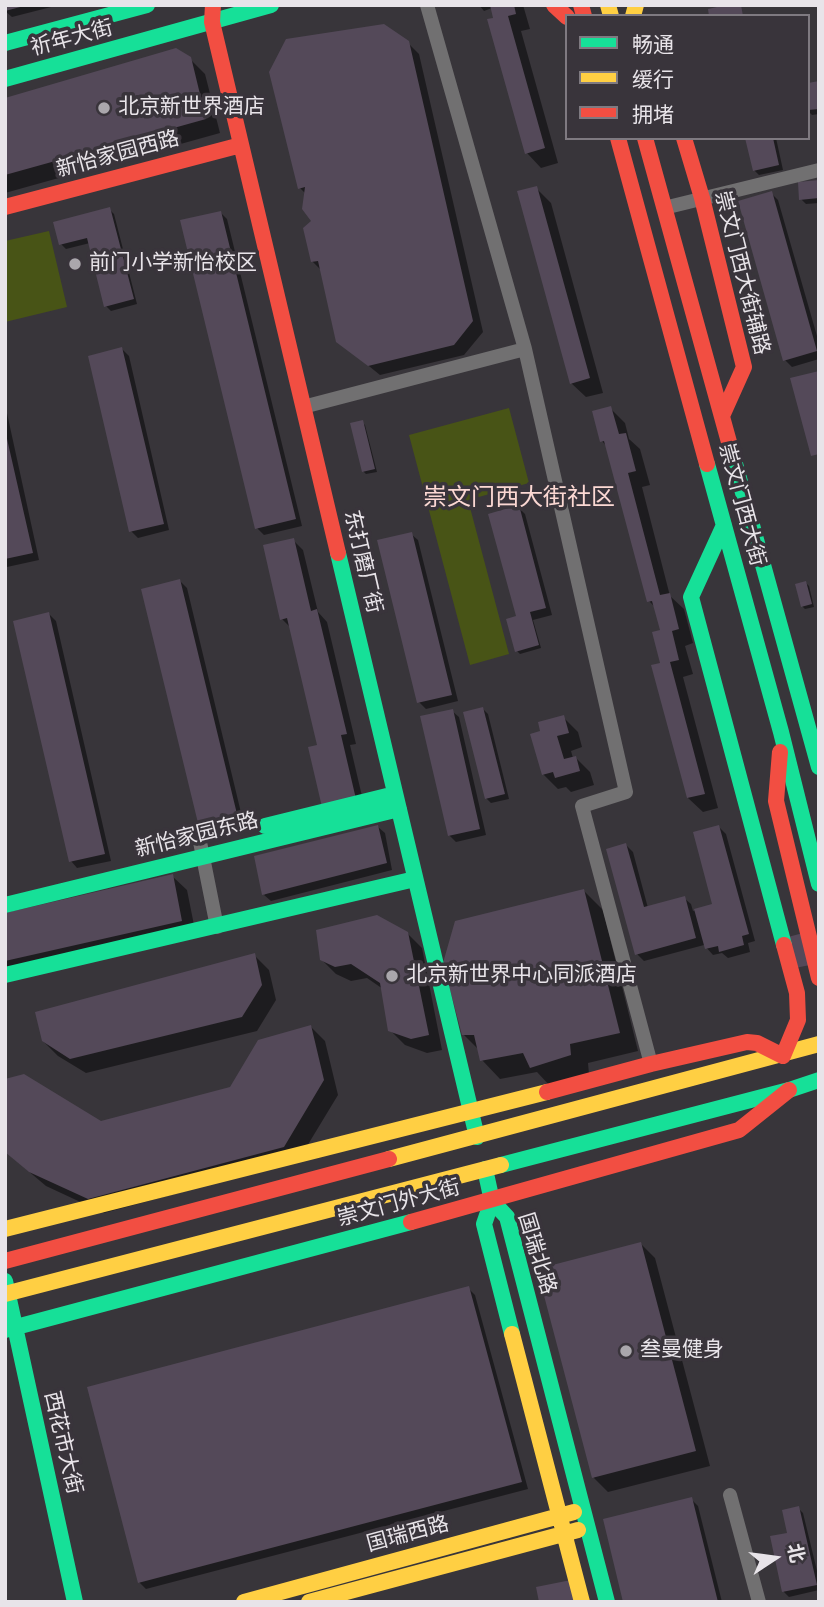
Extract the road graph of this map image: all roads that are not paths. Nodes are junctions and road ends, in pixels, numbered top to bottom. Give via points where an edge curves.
1 (147, 5) edge
2 (271, 5) edge
3 (427, 5) edge
4 (212, 13) edge
5 (5, 43) edge
6 (5, 79) edge
7 (619, 140) edge
8 (646, 140) edge
9 (685, 140) edge
10 (241, 145) junction
11 (819, 170) edge
12 (702, 198) junction
13 (5, 207) edge
14 (664, 208) junction
15 (525, 349) junction
16 (303, 407) junction
17 (722, 416) junction
18 (724, 525) junction
19 (781, 732) junction
20 (819, 767) edge
21 (397, 801) junction
22 (202, 848) junction
23 (415, 879) junction
24 (819, 884) edge
25 (5, 890) edge
26 (5, 905) edge
27 (217, 927) junction
28 (5, 975) edge
29 (819, 978) edge
30 (819, 1030) edge
31 (816, 1045) edge
32 (783, 1056) junction
33 (650, 1064) junction
34 (819, 1080) edge
35 (789, 1090) junction
36 (471, 1112) junction
37 (477, 1136) junction
38 (485, 1169) junction
39 (492, 1201) junction
40 (5, 1229) edge
41 (5, 1261) edge
42 (6, 1289) edge
43 (10, 1329) edge
44 (730, 1495) dead end
45 (583, 1509) junction
46 (560, 1515) junction
47 (587, 1527) junction
48 (565, 1534) junction
49 (75, 1602) edge
50 (244, 1602) edge
51 (309, 1602) edge
52 (582, 1602) edge
53 (607, 1602) edge
54 (759, 1602) edge

1 - 5 street, 祈年大街
2 - 4 street, 祈年大街
3 - 15 street
4 - 6 street, 祈年大街
4 - 10 street, 东打磨厂街
7 - 18 street, 崇文门西大街
8 - 14 street, 崇文门西大街
9 - 12 street, 崇文门西大街辅路
10 - 13 street, 新怡家园西路
10 - 16 street, 东打磨厂街
11 - 12 street
12 - 14 street
12 - 17 street, 崇文门西大街辅路 via 744,367
14 - 17 street, 崇文门西大街
15 - 16 street
15 - 33 street via 626,792 582,806
16 - 21 street, 东打磨厂街
17 - 20 street, 崇文门西大街
18 - 19 street, 崇文门西大街
18 - 32 street via 691,597 797,993 798,1020
19 - 24 street, 崇文门西大街
19 - 29 street via 776,801
21 - 22 street, 新怡家园东路
21 - 23 street, 东打磨厂街
22 - 25 street, 新怡家园东路
22 - 26 street, 新怡家园东路
22 - 27 street
23 - 27 street
23 - 36 street, 东打磨厂街
27 - 28 street
30 - 31 street
31 - 32 street
32 - 33 street via 747,1042
32 - 37 street
33 - 36 street
34 - 35 street, 崇文门外大街
35 - 38 street, 崇文门外大街
35 - 39 street, 崇文门外大街 via 739,1129
36 - 37 street, 东打磨厂街
36 - 40 street
37 - 41 street
38 - 39 street
38 - 42 street, 崇文门外大街
39 - 43 street, 崇文门外大街
39 - 45 street, 国瑞北路 via 507,1217
39 - 46 street, 国瑞北路 via 484,1224
42 - 43 street, 西花市大街
43 - 49 street, 西花市大街
44 - 54 street
45 - 46 street, 国瑞西路
45 - 47 street, 国瑞北路
46 - 48 street, 国瑞北路
46 - 50 street, 国瑞西路
47 - 48 street, 国瑞西路
47 - 53 street, 国瑞北路
48 - 51 street, 国瑞西路
48 - 52 street, 国瑞北路

